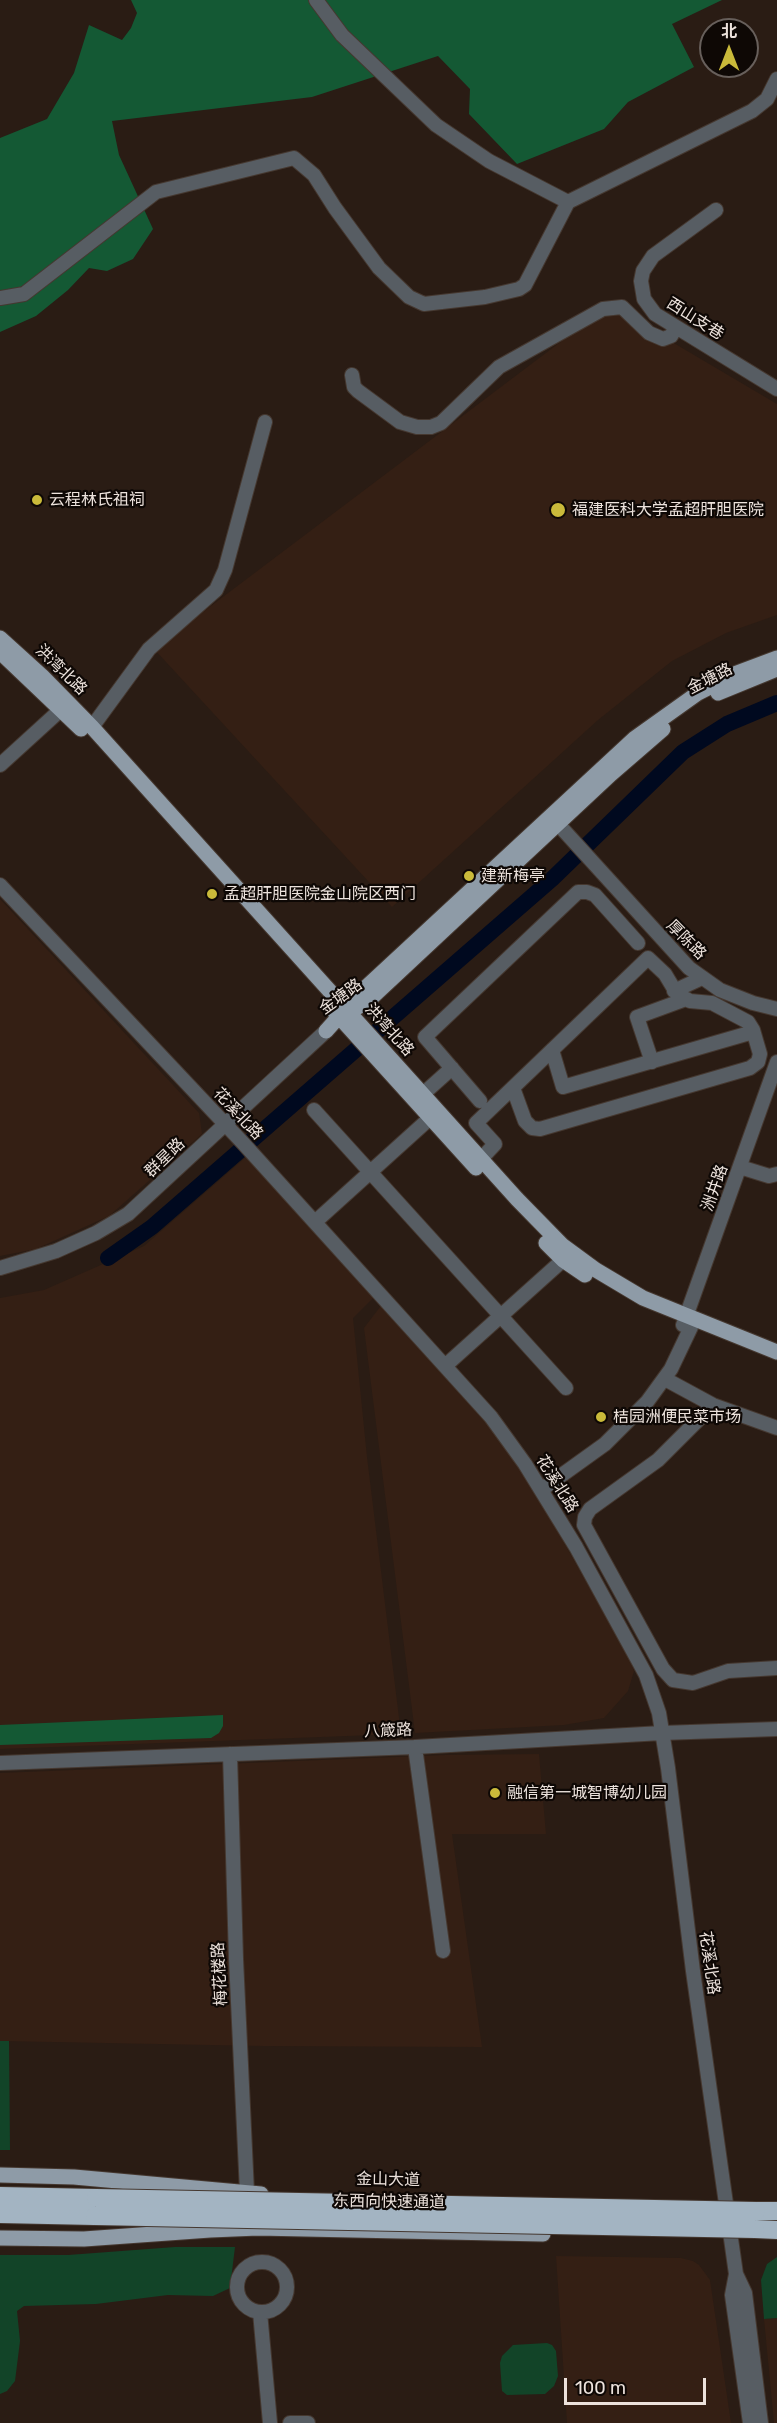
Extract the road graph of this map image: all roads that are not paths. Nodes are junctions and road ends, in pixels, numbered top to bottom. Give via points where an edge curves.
1 (316, 0) edge
2 (777, 80) edge
3 (568, 202) junction
4 (716, 210) dead end
5 (0, 298) edge
6 (676, 327) junction
7 (351, 375) dead end
8 (777, 389) edge
9 (265, 422) dead end
10 (0, 638) edge
11 (0, 652) edge
12 (777, 658) edge
13 (777, 669) edge
14 (65, 706) junction
15 (92, 727) junction
16 (0, 765) edge
17 (558, 824) junction
18 (0, 885) edge
19 (638, 943) dead end
20 (702, 978) junction
21 (680, 995) junction
22 (777, 1009) edge
23 (343, 1014) junction
24 (326, 1030) joint
25 (753, 1032) junction
26 (368, 1041) junction
27 (552, 1050) junction
28 (652, 1062) junction
29 (777, 1062) edge
30 (452, 1068) junction
31 (513, 1088) junction
32 (423, 1094) junction
33 (480, 1101) dead end
34 (314, 1110) dead end
35 (429, 1119) junction
36 (224, 1123) junction
37 (481, 1159) junction
38 (740, 1167) junction
39 (370, 1172) junction
40 (777, 1174) edge
41 (315, 1222) junction
42 (563, 1260) junction
43 (0, 1268) edge
44 (501, 1315) junction
45 (687, 1323) junction
46 (777, 1352) edge
47 (777, 1362) edge
48 (445, 1366) junction
49 (664, 1378) junction
50 (566, 1388) dead end
51 (713, 1405) junction
52 (777, 1428) edge
53 (541, 1490) junction
54 (612, 1577) junction
55 (619, 1591) junction
56 (601, 1592) junction
57 (777, 1668) edge
58 (777, 1729) edge
59 (662, 1732) junction
60 (415, 1747) junction
61 (230, 1754) junction
62 (0, 1763) edge
63 (443, 1951) dead end
64 (5, 2175) edge
65 (247, 2192) junction
66 (0, 2196) edge
67 (727, 2205) junction
68 (777, 2206) edge
69 (777, 2211) edge
70 (0, 2214) edge
71 (777, 2232) edge
72 (731, 2235) junction
73 (0, 2240) edge
74 (736, 2274) junction
75 (260, 2312) dead end
76 (270, 2423) edge
77 (290, 2423) edge
78 (308, 2423) edge
79 (750, 2423) edge
80 (761, 2423) edge

1 - 3 street via 342,35 436,125 489,161
2 - 3 street via 767,99 752,111
3 - 5 street via 525,285 485,297 424,304 409,297 379,268 314,175 294,158 156,192 24,294
4 - 6 street, 西山支巷 via 659,250 643,271 641,290 648,307
6 - 7 street via 671,336 663,339 649,333 622,307 603,309 498,367 441,423 431,428 400,422 358,391
6 - 8 street, 西山支巷
9 - 15 street via 225,570 216,590 149,650
10 - 14 main road, 洪湾北路
11 - 14 main road, 洪湾北路
12 - 23 main road, 金塘路 via 698,693 650,726
13 - 17 main road, 金塘路 via 716,694 676,719
14 - 15 main road, 洪湾北路
14 - 16 street
14 - 23 main road, 洪湾北路
15 - 23 main road, 洪湾北路
17 - 20 street, 厚陈路 via 665,944
17 - 23 main road, 金塘路 via 369,1000
18 - 36 street, 花溪北路
19 - 30 street via 596,896 582,891 575,894 425,1037
20 - 21 street
20 - 22 street, 厚陈路 via 737,997
21 - 25 street via 712,1003 744,1019
21 - 27 street via 648,958
21 - 28 street via 637,1017
23 - 24 main road, 金塘路
23 - 26 main road, 洪湾北路
24 - 36 street, 群星路
25 - 28 street
25 - 31 street via 760,1058 755,1066 540,1129 525,1121
26 - 32 main road, 洪湾北路
26 - 35 main road, 洪湾北路
27 - 28 street via 563,1087
27 - 31 street
29 - 38 street, 洲井路
30 - 32 street
30 - 33 street
31 - 37 street via 476,1122 495,1144
32 - 37 main road, 洪湾北路
34 - 39 street
35 - 39 street
35 - 42 main road, 洪湾北路
36 - 41 street, 花溪北路
36 - 43 street, 群星路 via 152,1193 118,1220 56,1251
37 - 45 main road, 洪湾北路 via 578,1258
38 - 40 street via 768,1176
38 - 45 street, 洲井路
39 - 41 street
39 - 44 street
41 - 48 street, 花溪北路
42 - 44 street
42 - 45 main road, 洪湾北路 via 652,1312
44 - 48 street
44 - 50 street
45 - 46 main road, 洪湾北路
45 - 47 main road, 洪湾北路
45 - 49 street, 洲井路
48 - 53 street, 花溪北路 via 491,1417
49 - 51 street
49 - 53 street, 洲井路 via 647,1402 613,1436
51 - 52 street
51 - 54 street via 658,1460 587,1513 585,1530
53 - 56 street, 花溪北路
54 - 55 street
54 - 56 street
55 - 56 street
55 - 57 street via 673,1680 693,1683 728,1671
56 - 59 street, 花溪北路 via 651,1686
58 - 59 street, 八箴路
59 - 60 street, 八箴路
59 - 67 street, 花溪北路
60 - 61 street, 八箴路
60 - 63 street
61 - 62 street, 八箴路
61 - 65 street, 梅花楼路
64 - 65 main road, 金山大道
65 - 67 main road, 金山大道 via 281,2196
66 - 69 highway, 东西向快速通道, bridge
67 - 68 main road, 金山大道
67 - 72 street, 花溪北路
70 - 71 highway, 东西向快速通道, bridge
71 - 72 main road
72 - 73 main road via 258,2228
72 - 74 street, 花溪北路
74 - 79 street via 732,2295
74 - 80 street via 745,2293
75 - 76 street
77 - 78 street

